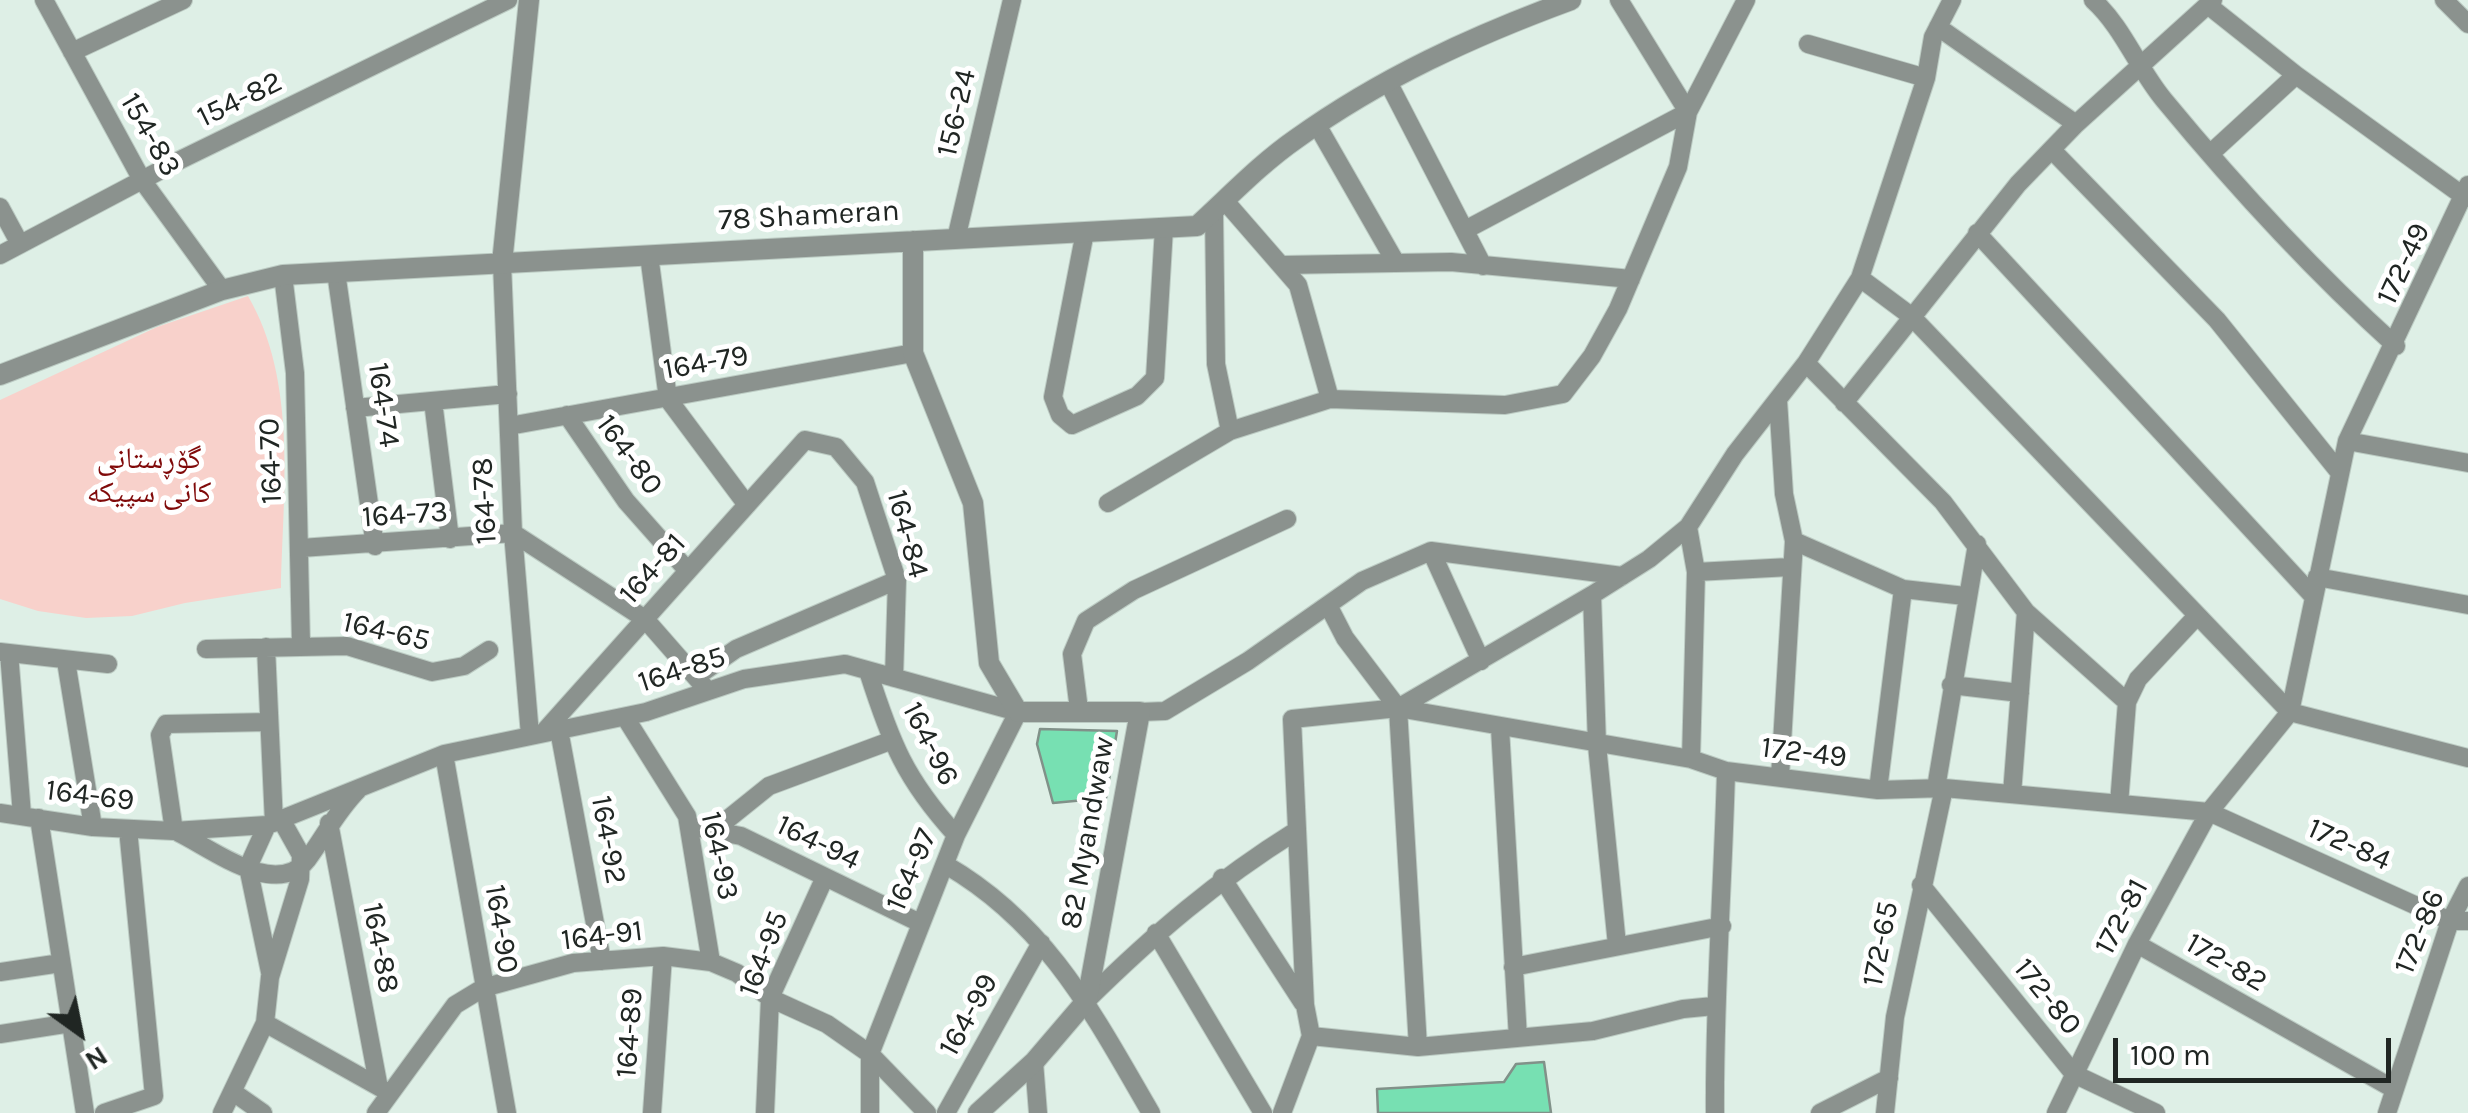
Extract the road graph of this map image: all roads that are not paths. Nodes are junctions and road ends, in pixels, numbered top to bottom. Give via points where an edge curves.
1 (44, 0) edge
2 (183, 0) edge
3 (508, 0) edge
4 (529, 0) edge
5 (1012, 0) edge
6 (1571, 0) edge
7 (1620, 0) edge
8 (1746, 0) edge
9 (2093, 0) edge
10 (2444, 0) edge
11 (1945, 3) edge
12 (2211, 3) edge
13 (2468, 24) edge
14 (1938, 27) junction
15 (1808, 44) dead end
16 (72, 52) junction
17 (2140, 68) junction
18 (2296, 75) junction
19 (1926, 78) junction
20 (1388, 82) junction
21 (1688, 112) junction
22 (2076, 124) junction
23 (1317, 125) junction
24 (2052, 150) junction
25 (2210, 153) junction
26 (142, 180) junction
27 (2467, 191) edge
28 (1220, 206) junction
29 (0, 207) edge
30 (1164, 228) junction
31 (1467, 229) junction
32 (1085, 232) junction
33 (1977, 233) junction
34 (956, 239) junction
35 (913, 241) junction
36 (20, 244) junction
37 (0, 255) edge
38 (649, 255) junction
39 (502, 263) junction
40 (1396, 263) junction
41 (1282, 265) junction
42 (1483, 266) junction
43 (336, 272) junction
44 (284, 275) junction
45 (1860, 278) junction
46 (1631, 279) junction
47 (222, 290) junction
48 (1911, 316) junction
49 (2396, 346) junction
50 (912, 353) junction
51 (1806, 363) junction
52 (0, 375) edge
53 (508, 394) junction
54 (668, 398) junction
55 (1330, 399) junction
56 (1778, 400) junction
57 (434, 401) junction
58 (1844, 404) junction
59 (355, 408) junction
60 (567, 415) junction
61 (508, 426) junction
62 (1230, 430) junction
63 (805, 440) joint
64 (2348, 441) junction
65 (2468, 463) edge
66 (2340, 473) junction
67 (1108, 503) dead end
68 (747, 505) junction
69 (1287, 519) dead end
70 (1688, 527) junction
71 (513, 533) junction
72 (450, 539) junction
73 (1794, 541) junction
74 (1977, 544) junction
75 (375, 546) junction
76 (302, 548) junction
77 (1431, 551) junction
78 (1790, 567) junction
79 (688, 571) junction
80 (1696, 572) junction
81 (1622, 576) junction
82 (897, 580) junction
83 (2315, 586) junction
84 (1903, 589) junction
85 (1592, 594) junction
86 (1965, 596) junction
87 (2468, 604) edge
88 (1328, 605) junction
89 (2026, 612) junction
90 (2196, 618) junction
91 (645, 620) junction
92 (301, 646) junction
93 (266, 647) junction
94 (206, 649) dead end
95 (490, 650) dead end
96 (4, 652) edge
97 (66, 660) junction
98 (1481, 661) junction
99 (108, 664) dead end
100 (868, 671) junction
101 (894, 678) junction
102 (702, 684) junction
103 (1951, 684) junction
104 (2020, 692) junction
105 (2128, 702) junction
106 (1398, 708) junction
107 (1080, 710) junction
108 (1018, 712) junction
109 (1140, 712) junction
110 (2290, 712) junction
111 (625, 717) junction
112 (270, 722) junction
113 (1500, 728) junction
114 (544, 733) junction
115 (890, 740) junction
116 (1597, 746) junction
117 (444, 754) junction
118 (1691, 758) junction
119 (2468, 758) edge
120 (1726, 770) junction
121 (1780, 777) junction
122 (364, 785) junction
123 (1940, 788) junction
124 (1878, 790) junction
125 (2012, 794) junction
126 (2120, 804) junction
127 (2209, 812) junction
128 (0, 813) edge
129 (31, 817) junction
130 (274, 823) junction
131 (329, 823) junction
132 (689, 826) junction
133 (92, 827) junction
134 (128, 829) junction
135 (174, 831) junction
136 (713, 831) junction
137 (1296, 831) junction
138 (956, 836) junction
139 (302, 865) junction
140 (946, 865) junction
141 (248, 867) junction
142 (825, 878) junction
143 (1222, 878) junction
144 (1921, 885) junction
145 (2468, 886) edge
146 (2459, 921) edge
147 (920, 923) junction
148 (1722, 926) junction
149 (1156, 932) junction
150 (1041, 943) junction
151 (2138, 944) junction
152 (1616, 945) junction
153 (663, 956) junction
154 (602, 961) junction
155 (712, 962) junction
156 (62, 963) junction
157 (1513, 968) junction
158 (0, 972) edge
159 (270, 977) junction
160 (483, 988) junction
161 (770, 998) junction
162 (1087, 1000) junction
163 (1305, 1005) junction
164 (1714, 1006) junction
165 (70, 1023) junction
166 (265, 1023) junction
167 (0, 1034) edge
168 (1312, 1036) junction
169 (1518, 1038) junction
170 (1418, 1046) junction
171 (870, 1054) junction
172 (1034, 1062) junction
173 (2074, 1074) junction
174 (1889, 1078) junction
175 (378, 1082) junction
176 (2392, 1088) junction
177 (233, 1092) junction
178 (382, 1106) edge
179 (84, 1113) edge
180 (104, 1113) edge
181 (222, 1113) edge
182 (263, 1113) edge
183 (507, 1113) edge
184 (652, 1113) edge
185 (765, 1113) edge
186 (870, 1113) edge
187 (927, 1113) edge
188 (946, 1113) edge
189 (978, 1113) edge
190 (1038, 1113) edge
191 (1151, 1113) edge
192 (1263, 1113) edge
193 (1282, 1113) edge
194 (1715, 1113) edge
195 (1820, 1113) edge
196 (1885, 1113) edge
197 (2056, 1113) edge
198 (2156, 1113) edge
199 (2387, 1113) edge

1 - 16 street, 154-83
2 - 16 street
3 - 26 street, 154-82
4 - 39 street
5 - 34 street, 156-24
6 - 20 street, 78 Shameran via 1488,30
7 - 21 street
8 - 21 street
9 - 17 street
10 - 13 street
11 - 14 street
12 - 17 street
12 - 18 street
14 - 19 street
14 - 22 street
15 - 19 street
16 - 26 street, 154-83
17 - 22 street
17 - 25 street
18 - 25 street
18 - 27 street
19 - 45 street
20 - 23 street, 78 Shameran
20 - 31 street
21 - 31 street
21 - 46 street via 1678,168
22 - 24 street
23 - 28 street, 78 Shameran
23 - 40 street
24 - 33 street
24 - 66 street via 2217,320
25 - 49 street
26 - 36 street, 154-82
26 - 47 street, 154-83
27 - 49 street, 172-49
28 - 30 street, 78 Shameran via 1197,226
28 - 41 street
28 - 62 street via 1216,364
29 - 36 street
30 - 32 street, 78 Shameran
30 - 32 street via 1155,378 1137,396 1072,425 1054,397
31 - 42 street
32 - 34 street, 78 Shameran
33 - 48 street
33 - 83 street
34 - 35 street, 78 Shameran
35 - 38 street, 78 Shameran
35 - 50 street
36 - 37 street, 154-82
38 - 39 street, 78 Shameran
38 - 54 street
39 - 43 street, 78 Shameran
39 - 53 street, 164-78
40 - 41 street
40 - 42 street
41 - 55 street via 1298,285
42 - 46 street
43 - 44 street, 78 Shameran
43 - 59 street, 164-74
44 - 47 street, 78 Shameran
44 - 76 street, 164-70
45 - 48 street
45 - 51 street
46 - 55 street via 1592,356 1563,394 1506,406
47 - 52 street, 78 Shameran
48 - 58 street
48 - 90 street
49 - 64 street, 172-49
50 - 54 street, 164-79
50 - 108 street via 973,503 989,663
51 - 56 street
51 - 58 street
53 - 57 street
53 - 61 street, 164-78
54 - 60 street, 164-79
54 - 68 street
55 - 62 street
56 - 70 street
56 - 73 street
57 - 59 street
57 - 72 street
58 - 74 street
59 - 75 street, 164-74
60 - 61 street, 164-79
60 - 79 street, 164-80 via 626,501
61 - 71 street, 164-78
62 - 67 street
63 - 68 street, 164-81
63 - 82 street, 164-84 via 836,446 865,482
64 - 65 street
64 - 66 street, 172-49
66 - 83 street, 172-49
68 - 79 street, 164-81
69 - 107 street via 1134,590 1086,622 1072,654
70 - 80 street
70 - 81 street
71 - 72 street, 164-73
71 - 91 street
71 - 114 street, 164-78
72 - 75 street, 164-73
73 - 78 street
73 - 84 street
74 - 86 street, 172-65
74 - 89 street
75 - 76 street, 164-73
76 - 92 street, 164-70
77 - 81 street
77 - 88 street via 1362,580
77 - 98 street
78 - 80 street
78 - 121 street
79 - 91 street, 164-81
80 - 118 street
81 - 85 street
82 - 101 street, 164-84
82 - 102 street via 736,649
83 - 87 street
83 - 110 street, 172-49
84 - 86 street
84 - 124 street
85 - 98 street
85 - 116 street
86 - 103 street, 172-65
88 - 106 street
88 - 109 street via 1165,711
89 - 104 street
89 - 105 street
90 - 105 street via 2138,679
90 - 110 street
91 - 102 street
91 - 114 street, 164-81
92 - 93 street, 164-65
92 - 95 street, 164-65 via 370,650 432,672 464,666
93 - 94 street, 164-65
93 - 112 street
96 - 97 street
96 - 129 street
97 - 99 street
97 - 133 street
98 - 106 street
100 - 101 street, 164-85
100 - 102 street, 164-85 via 844,664
100 - 115 street, 164-96
101 - 108 street, 164-85
102 - 111 street, 164-85
103 - 104 street
103 - 123 street, 172-65
104 - 125 street
105 - 126 street
106 - 113 street, 172-49
106 - 137 street via 1292,719
106 - 170 street
107 - 108 street, 82 Myandwaw
107 - 109 street, 82 Myandwaw
108 - 138 street, 164-97
109 - 162 street, 82 Myandwaw
110 - 119 street
110 - 127 street, 172-81
111 - 114 street, 164-85
111 - 132 street, 164-93
112 - 130 street
112 - 135 street via 172,721 160,735
113 - 116 street, 172-49
113 - 157 street
114 - 117 street, 164-85
114 - 154 street, 164-92
115 - 136 street, 164-93 via 770,786
115 - 138 street, 164-96 via 916,792
116 - 118 street, 172-49
116 - 152 street
117 - 122 street, 164-85
117 - 160 street, 164-90
118 - 120 street, 172-49
120 - 121 street, 172-49
120 - 148 street
121 - 124 street, 172-49
122 - 130 street, 164-85
122 - 131 street, 164-85
123 - 124 street, 172-49
123 - 125 street, 172-49
123 - 144 street, 172-65
125 - 126 street, 172-49
126 - 127 street, 172-49
127 - 146 street, 172-84
127 - 151 street, 172-81
128 - 129 street, 164-69
129 - 133 street, 164-69
129 - 156 street
130 - 135 street, 164-69
130 - 139 street via 294,837
130 - 141 street
131 - 139 street, 164-85
131 - 175 street, 164-88
132 - 136 street, 164-94
132 - 155 street, 164-93
133 - 134 street, 164-69
134 - 135 street, 164-69
134 - 180 street via 154,1096
135 - 141 street, 164-69
136 - 142 street, 164-94 via 741,836
137 - 143 street
137 - 163 street
138 - 140 street, 164-97
139 - 141 street, 164-69 via 278,875
139 - 159 street, 164-85
140 - 147 street, 164-97
140 - 150 street via 979,884
141 - 159 street
142 - 147 street, 164-94
142 - 161 street, 164-95
143 - 149 street
143 - 163 street
144 - 173 street, 172-80
144 - 174 street, 172-65
145 - 146 street, 172-86
146 - 176 street, 172-86
147 - 171 street, 164-97
148 - 152 street
148 - 164 street
149 - 162 street
149 - 192 street
150 - 162 street
150 - 188 street, 164-99
151 - 173 street, 172-81
151 - 176 street, 172-82
152 - 157 street
153 - 154 street, 164-91
153 - 155 street, 164-91
153 - 184 street, 164-89
154 - 160 street, 164-91
155 - 161 street, 164-91
156 - 158 street
156 - 165 street
157 - 169 street
159 - 166 street
160 - 178 street, 164-91 via 455,1005
160 - 183 street, 164-90
161 - 171 street, 164-91 via 828,1024
161 - 185 street, 164-95
162 - 172 street
162 - 191 street
163 - 168 street
164 - 169 street via 1593,1031
164 - 194 street
165 - 167 street
165 - 179 street
166 - 175 street
166 - 177 street
168 - 170 street
168 - 193 street
169 - 170 street
171 - 186 street
171 - 187 street, 164-91
172 - 189 street
172 - 190 street
173 - 197 street, 172-81
173 - 198 street, 172-80
174 - 195 street
174 - 196 street, 172-65
175 - 178 street, 164-88
176 - 199 street, 172-86
177 - 181 street
177 - 182 street

